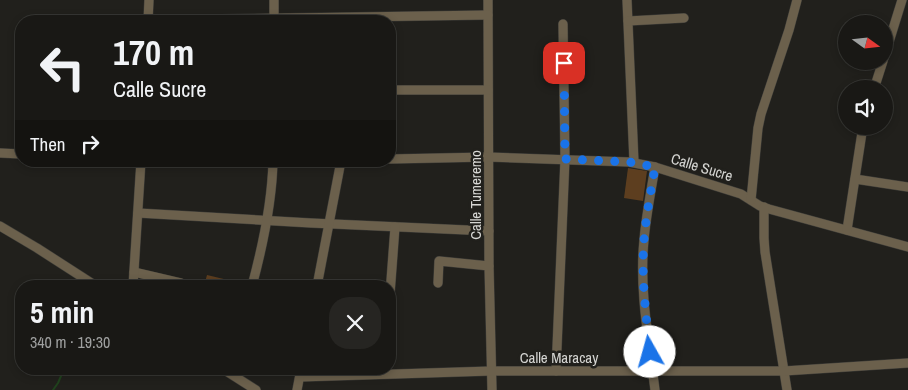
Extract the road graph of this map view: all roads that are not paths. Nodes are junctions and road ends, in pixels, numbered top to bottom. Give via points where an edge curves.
1 (149, 0) edge
2 (274, 0) edge
3 (488, 0) edge
4 (627, 0) edge
5 (797, 0) edge
6 (904, 3) edge
7 (148, 15) edge
8 (274, 15) edge
9 (488, 15) junction
10 (396, 17) edge
11 (684, 18) dead end
12 (628, 21) junction
13 (563, 24) dead end
14 (893, 33) edge
15 (396, 90) edge
16 (488, 90) junction
17 (862, 135) edge
18 (0, 153) edge
19 (15, 154) edge
20 (488, 157) junction
21 (396, 158) edge
22 (565, 159) junction
23 (634, 162) junction
24 (141, 167) edge
25 (273, 167) edge
26 (340, 167) edge
27 (655, 167) junction
28 (855, 179) junction
29 (908, 187) edge
30 (751, 200) junction
31 (764, 207) junction
32 (138, 213) junction
33 (267, 220) junction
34 (329, 224) junction
35 (0, 226) edge
36 (395, 227) junction
37 (847, 230) junction
38 (488, 231) junction
39 (908, 247) edge
40 (489, 266) junction
41 (134, 272) junction
42 (87, 280) edge
43 (133, 280) edge
44 (168, 280) edge
45 (253, 280) edge
46 (318, 280) edge
47 (391, 280) edge
48 (438, 283) dead end
49 (908, 363) edge
50 (491, 370) junction
51 (652, 370) junction
52 (396, 371) edge
53 (556, 371) junction
54 (784, 371) junction
55 (233, 375) edge
56 (300, 375) edge
57 (256, 390) edge
58 (297, 390) edge
59 (492, 390) edge
60 (655, 390) edge
61 (787, 390) edge

1 - 7 street
2 - 8 street
3 - 9 street, Calle Tumeremo
4 - 12 street
5 - 30 street via 761,114
6 - 14 street
9 - 10 street
9 - 16 street, Calle Tumeremo
11 - 12 street
12 - 23 street
13 - 22 street
15 - 16 street
16 - 20 street, Calle Tumeremo
17 - 28 street
18 - 19 street
20 - 21 street, Calle Sucre
20 - 22 street, Calle Sucre
20 - 38 street, Calle Tumeremo
22 - 23 street, Calle Sucre
22 - 53 street
23 - 27 street, Calle Sucre
24 - 32 street
25 - 33 street
26 - 34 street
27 - 30 street, Calle Sucre
27 - 51 street via 643,266
28 - 29 street
28 - 37 street
30 - 31 street, Calle Sucre
31 - 37 street, Calle Sucre
31 - 54 street via 764,238
32 - 33 street
32 - 41 street
33 - 34 street
33 - 45 street
34 - 36 street
34 - 46 street
35 - 42 street
36 - 38 street
36 - 47 street
37 - 39 street, Calle Sucre
38 - 40 street, Calle Tumeremo
40 - 48 street via 439,261
40 - 50 street, Calle Tumeremo
41 - 43 street
41 - 44 street
49 - 54 street, Calle Maracay
50 - 52 street, Calle Maracay
50 - 53 street, Calle Maracay
50 - 59 street, Calle Tumeremo
51 - 53 street, Calle Maracay
51 - 54 street, Calle Maracay
51 - 60 street
54 - 61 street
55 - 57 street
56 - 58 street

